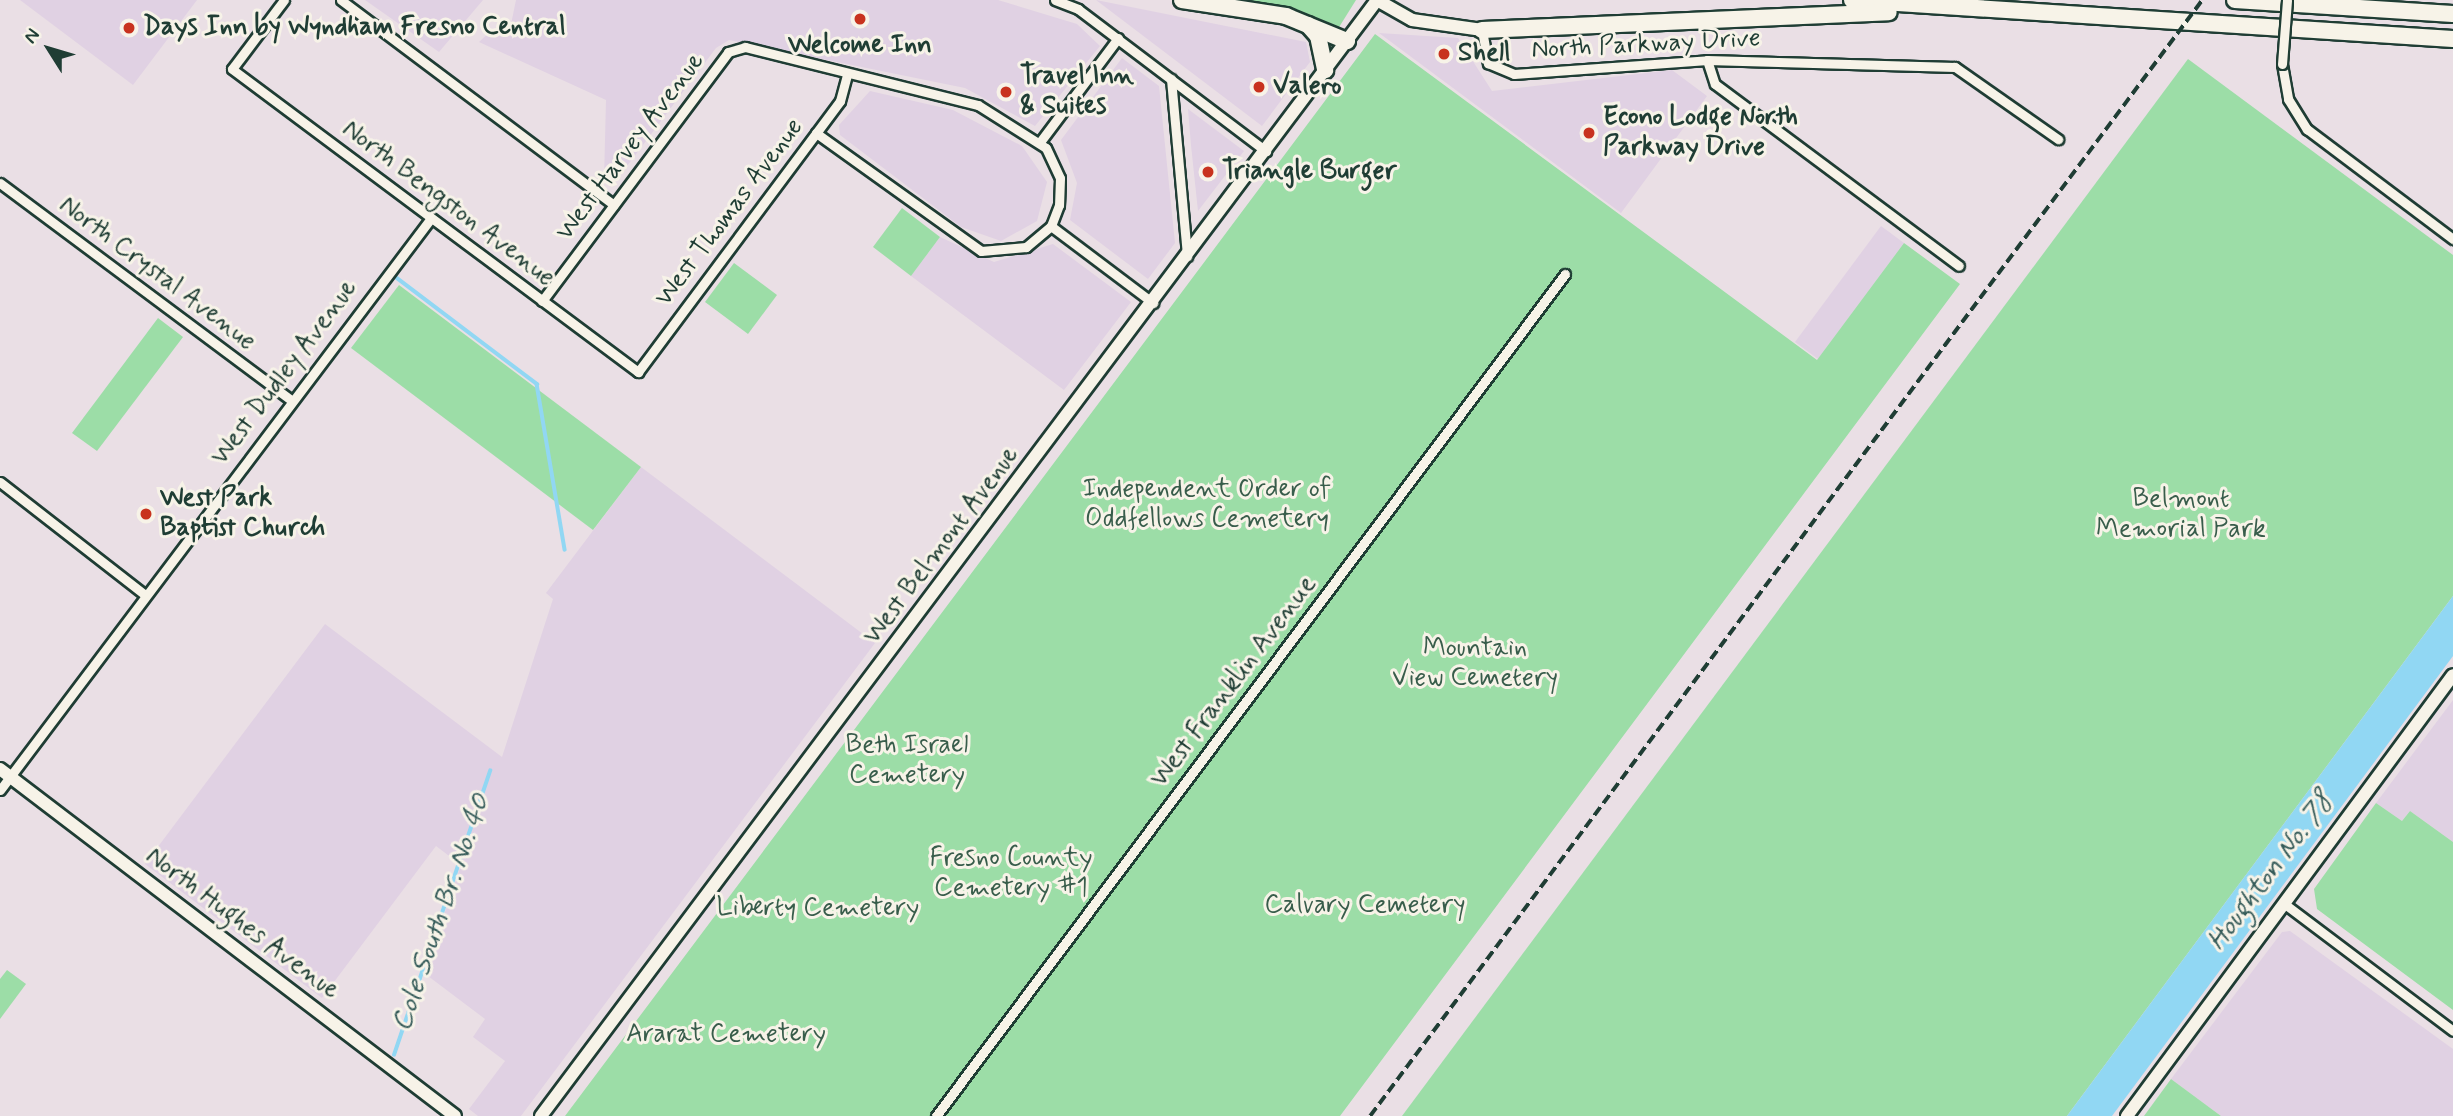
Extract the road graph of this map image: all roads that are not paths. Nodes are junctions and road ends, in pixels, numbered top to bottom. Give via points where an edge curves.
1 (284, 0) edge
2 (341, 0) edge
3 (1055, 0) edge
4 (1182, 0) edge
5 (1377, 0) edge
6 (1852, 0) edge
7 (2235, 0) edge
8 (2287, 0) edge
9 (1969, 8) junction
10 (2453, 13) edge
11 (1307, 23) junction
12 (1482, 30) junction
13 (1118, 38) junction
14 (2453, 39) edge
15 (1347, 41) junction
16 (1707, 60) junction
17 (1325, 71) junction
18 (847, 75) junction
19 (1171, 79) junction
20 (817, 133) junction
21 (2058, 139) dead end
22 (1040, 142) junction
23 (1266, 151) junction
24 (0, 183) edge
25 (614, 205) junction
26 (431, 218) junction
27 (1051, 226) junction
28 (2453, 239) edge
29 (1187, 258) junction
30 (1959, 266) dead end
31 (1566, 274) dead end
32 (542, 301) junction
33 (1153, 303) junction
34 (638, 372) joint
35 (290, 399) junction
36 (0, 482) edge
37 (145, 595) junction
38 (2453, 676) edge
39 (5, 773) edge
40 (0, 790) edge
41 (2286, 905) junction
42 (2453, 1031) edge
43 (455, 1116) edge
44 (541, 1116) edge
45 (936, 1116) edge
46 (2127, 1116) edge

1 - 26 street, North Bengston Avenue via 232,69
2 - 25 street
3 - 13 street
4 - 11 highway
5 - 12 main road via 1412,20
5 - 15 main road, West Belmont Avenue
6 - 9 highway
7 - 10 highway
8 - 28 street, bridge via 2282,64 2288,99 2307,129
9 - 12 highway
9 - 14 highway
11 - 15 highway
11 - 17 highway via 1318,36
12 - 16 street, North Parkway Drive via 1486,60 1502,73
13 - 19 street
13 - 22 street
15 - 17 main road, West Belmont Avenue
16 - 21 street, North Parkway Drive via 1955,67
16 - 30 street via 1715,83
17 - 23 main road, West Belmont Avenue
18 - 20 street, West Thomas Avenue via 839,101
18 - 22 street via 957,96
18 - 25 street, West Harvey Avenue via 745,47 728,52
19 - 23 street
19 - 29 street
20 - 27 street via 973,248 1016,250
20 - 34 street, West Thomas Avenue
22 - 27 street via 1060,178
23 - 29 main road, West Belmont Avenue
24 - 35 street, North Crystal Avenue
25 - 32 street, West Harvey Avenue
26 - 32 street, North Bengston Avenue
26 - 35 street, West Dudley Avenue
27 - 33 street
29 - 33 main road, West Belmont Avenue
31 - 45 street, West Franklin Avenue
32 - 34 street, North Bengston Avenue
33 - 44 main road, West Belmont Avenue
35 - 37 street, West Dudley Avenue
36 - 37 street
37 - 39 street, West Dudley Avenue
38 - 41 main road
39 - 40 street, West Dudley Avenue
39 - 43 main road, North Hughes Avenue
41 - 42 street
41 - 46 main road

